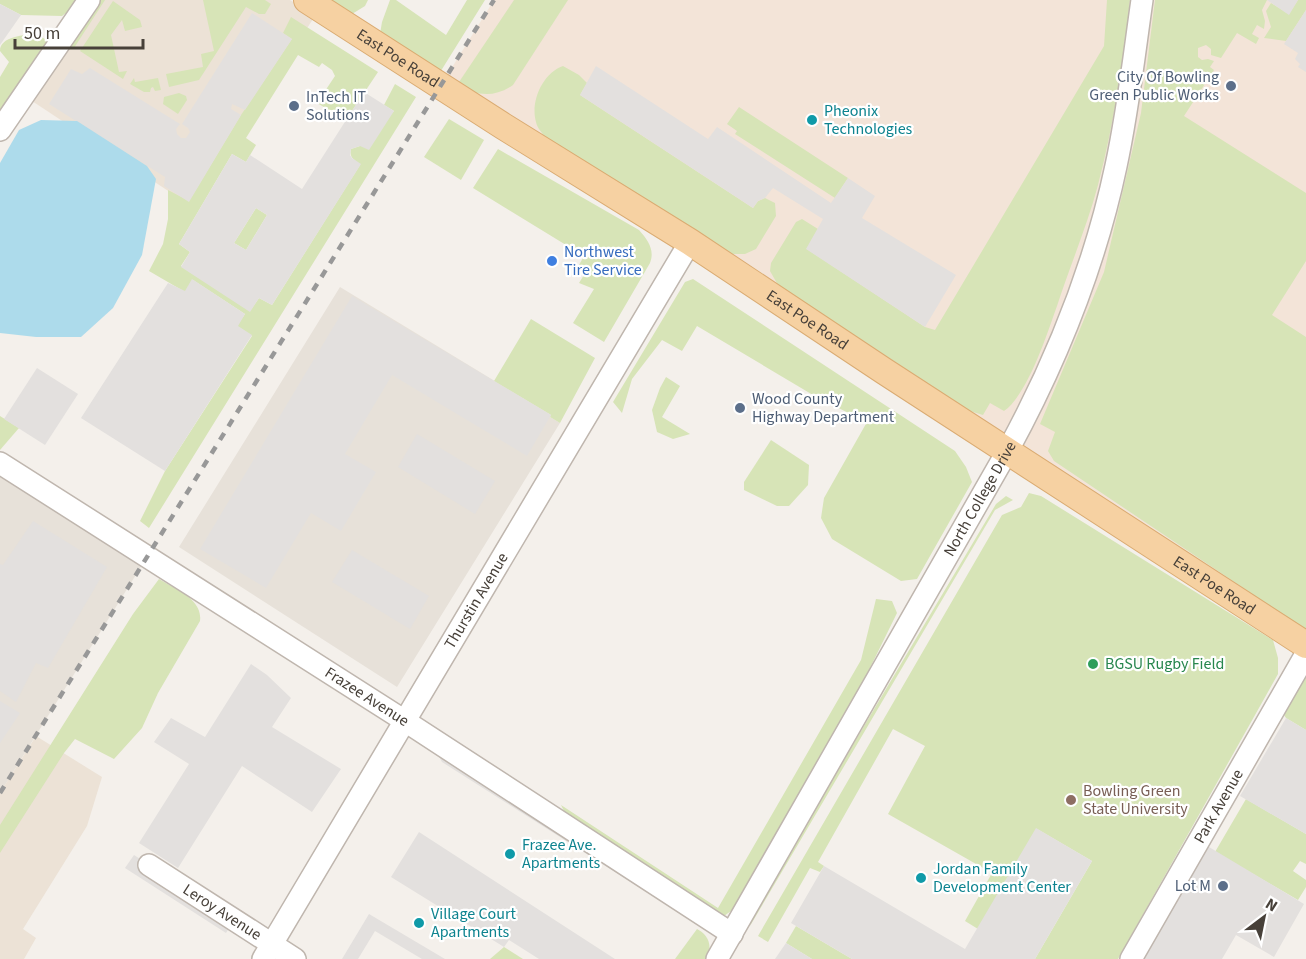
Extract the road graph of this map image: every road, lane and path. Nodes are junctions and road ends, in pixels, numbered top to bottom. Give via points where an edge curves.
1 (89, 0) edge
2 (307, 0) edge
3 (1142, 0) edge
4 (0, 129) edge
5 (690, 242) junction
6 (1008, 450) junction
7 (0, 463) edge
8 (1306, 645) edge
9 (1306, 654) edge
10 (405, 721) junction
11 (149, 866) dead end
12 (732, 934) junction
13 (267, 952) edge
14 (295, 959) edge
15 (717, 959) edge
16 (1131, 959) edge

1 - 4 street
2 - 5 main road, East Poe Road
3 - 6 street, North College Drive via 1128,102 1100,229 1052,360
5 - 6 main road, East Poe Road
5 - 10 street, Thurstin Avenue
6 - 8 main road, East Poe Road
6 - 12 street, North College Drive
7 - 10 street, Frazee Avenue
9 - 16 street, Park Avenue
10 - 12 street, Frazee Avenue
10 - 13 street, Thurstin Avenue
11 - 13 street, Leroy Avenue
12 - 15 street, North College Drive
13 - 14 street, Leroy Avenue

